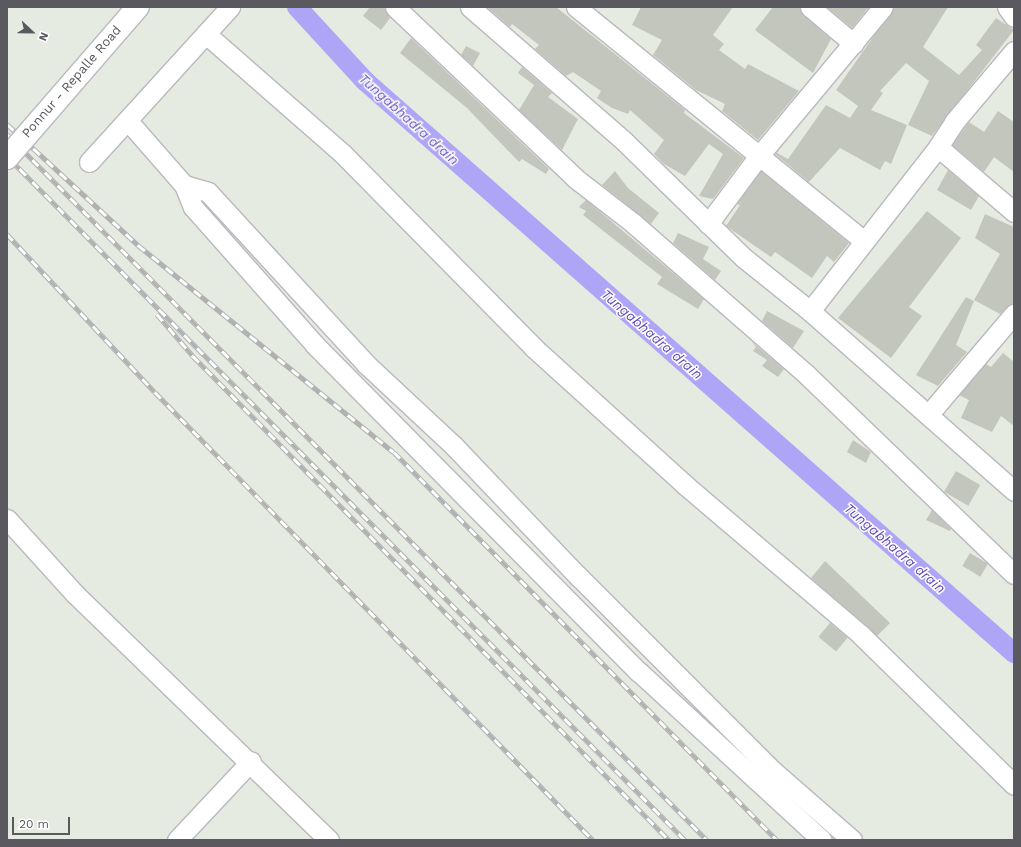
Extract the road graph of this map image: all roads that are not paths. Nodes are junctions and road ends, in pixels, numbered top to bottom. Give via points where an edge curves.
1 (138, 7) edge
2 (230, 7) edge
3 (395, 7) edge
4 (470, 7) edge
5 (576, 7) edge
6 (810, 7) edge
7 (883, 7) edge
8 (1007, 7) edge
9 (1014, 17) edge
10 (206, 34) junction
11 (854, 44) junction
12 (1014, 51) edge
13 (128, 121) junction
14 (938, 147) junction
15 (758, 157) junction
16 (7, 158) edge
17 (89, 162) dead end
18 (184, 185) junction
19 (1014, 212) edge
20 (708, 224) junction
21 (864, 241) junction
22 (810, 311) junction
23 (319, 314) junction
24 (1014, 314) edge
25 (301, 330) junction
26 (928, 415) junction
27 (442, 434) junction
28 (421, 453) junction
29 (1014, 491) edge
30 (7, 519) edge
31 (561, 559) junction
32 (1014, 574) edge
33 (543, 575) junction
34 (250, 761) junction
35 (783, 779) junction
36 (1014, 785) edge
37 (768, 794) junction
38 (177, 840) edge
39 (329, 840) edge
40 (822, 840) edge
41 (852, 840) edge

1 - 16 main road, Ponnur - Repalle Road, bridge
2 - 10 street
3 - 32 street via 575,178 633,223 818,385
4 - 20 street via 624,141
5 - 15 street
6 - 11 street
7 - 11 street
8 - 9 street
10 - 13 street
10 - 36 street via 343,154 532,347 684,485 861,635
11 - 15 street
12 - 14 street via 954,122
13 - 17 street
13 - 18 street
14 - 19 street
14 - 21 street
15 - 20 street
15 - 21 street
18 - 23 street via 208,192
18 - 25 street via 193,207
20 - 22 street
21 - 22 street
22 - 26 street
23 - 25 street
23 - 27 street via 366,364
24 - 26 street
25 - 28 street
26 - 29 street
27 - 28 street
27 - 31 street
28 - 33 street
30 - 34 street via 75,594
31 - 33 street
31 - 35 street
33 - 37 street
34 - 38 street
34 - 39 street
35 - 37 street
35 - 41 street
37 - 40 street

